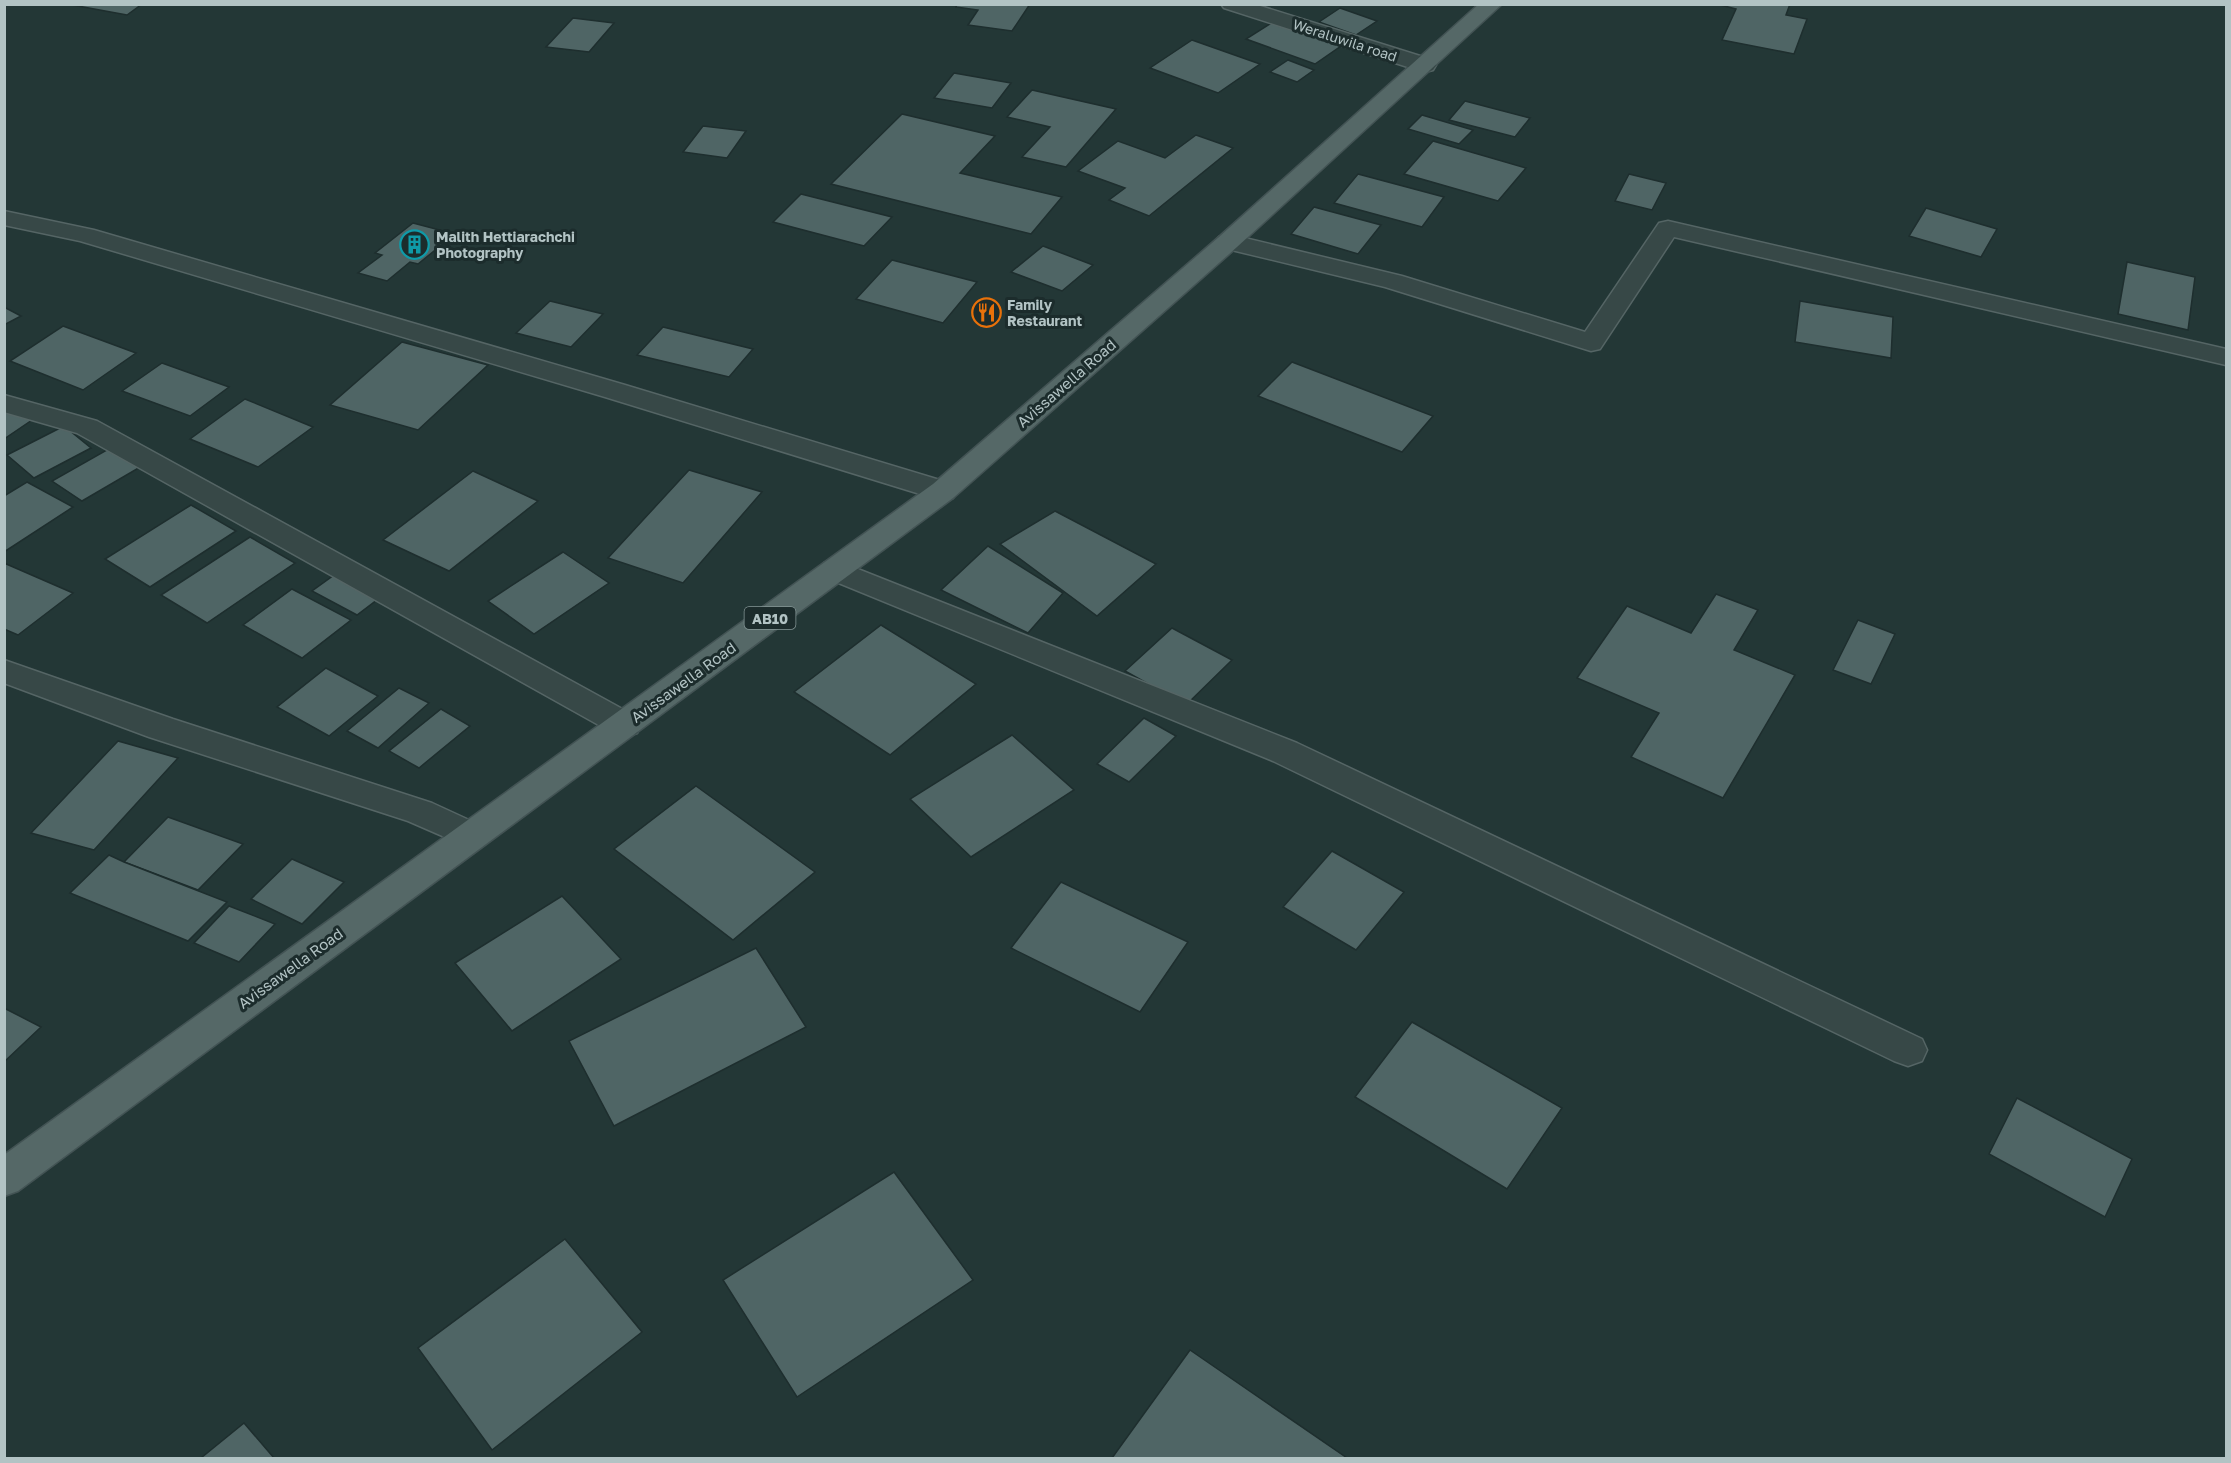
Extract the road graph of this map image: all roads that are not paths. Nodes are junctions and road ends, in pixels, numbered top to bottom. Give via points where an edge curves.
1 (1232, 4) edge
2 (1492, 4) edge
3 (1425, 65) junction
4 (4, 218) edge
5 (1228, 242) junction
6 (2226, 357) edge
7 (4, 403) edge
8 (943, 491) junction
9 (835, 570) junction
10 (4, 671) edge
11 (626, 724) junction
12 (470, 835) junction
13 (1908, 1050) dead end
14 (4, 1178) edge

1 - 3 street, Weraluwila road
2 - 3 main road, Avissawella Road / AB10
3 - 5 main road, Avissawella Road / AB10
4 - 8 street via 96,239
5 - 6 street via 1393,281 1591,343 1668,228
5 - 8 main road, Avissawella Road / AB10
7 - 11 street via 87,428
8 - 9 main road, Avissawella Road / AB10
9 - 11 main road, Avissawella Road / AB10
9 - 13 street via 1285,752
10 - 12 street via 161,728 420,812
11 - 12 main road, Avissawella Road / AB10
12 - 14 main road, Avissawella Road / AB10

